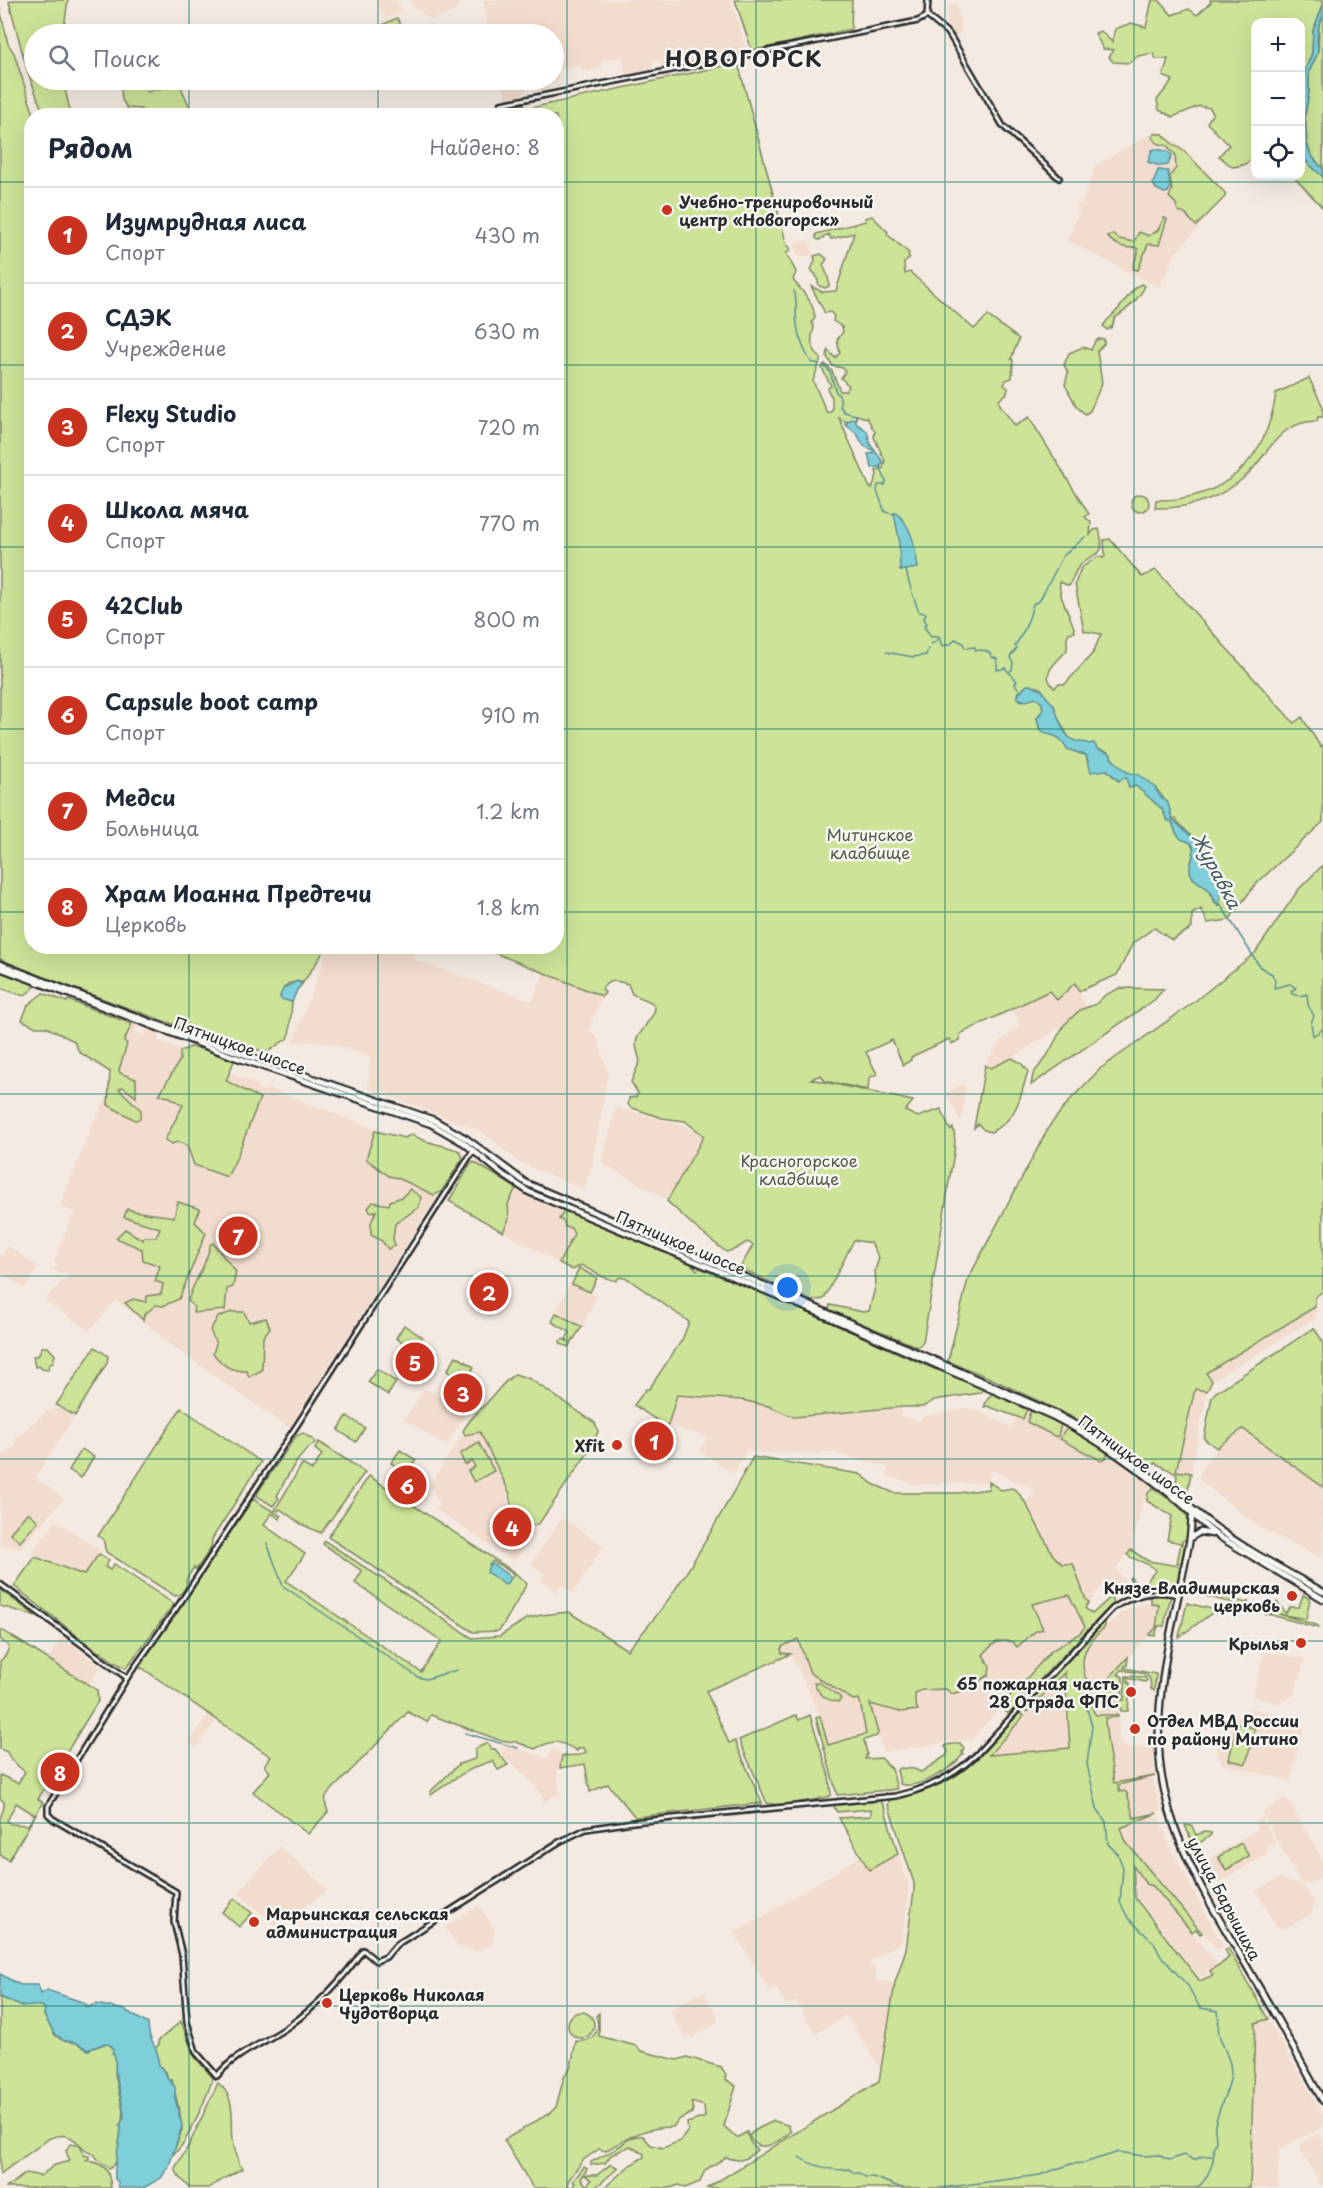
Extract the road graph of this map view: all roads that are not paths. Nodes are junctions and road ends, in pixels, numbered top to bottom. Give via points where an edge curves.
1 (928, 0) edge
2 (927, 16) junction
3 (501, 104) dead end
4 (1059, 178) dead end
5 (0, 964) edge
6 (0, 968) edge
7 (475, 1149) junction
8 (1191, 1507) junction
9 (1193, 1518) junction
10 (1204, 1519) junction
11 (1218, 1536) junction
12 (1190, 1539) junction
13 (0, 1584) edge
14 (1323, 1592) edge
15 (1178, 1595) junction
16 (1323, 1599) edge
17 (127, 1678) junction
18 (1323, 2101) edge

1 - 2 street
2 - 3 street
2 - 4 street via 949,34 1003,126
5 - 7 main road, Пятницкое шоссе via 164,1026 419,1114 445,1125
6 - 7 main road, Пятницкое шоссе via 232,1056 432,1124
7 - 8 main road, Пятницкое шоссе via 542,1190 1062,1417
7 - 9 main road, Пятницкое шоссе via 529,1192 819,1313 1054,1417 1176,1498
7 - 17 street via 180,1604
8 - 9 main road, улица Барышиха
8 - 10 main road, Пятницкое шоссе
9 - 10 main road
9 - 11 main road, Пятницкое шоссе
9 - 12 main road, улица Барышиха
10 - 14 main road, Пятницкое шоссе
11 - 12 main road via 1202,1531
11 - 16 main road, Пятницкое шоссе
12 - 15 main road, улица Барышиха
13 - 17 street
15 - 17 street via 1145,1594 1112,1609 976,1755 938,1782 896,1796 586,1829 558,1842 396,1945 383,1958 376,1961 363,1950 304,2014 232,2060 217,2076 196,2052 187,2022 182,1955 174,1922 176,1892 53,1819 47,1810
15 - 18 main road, улица Барышиха via 1165,1659 1160,1711 1160,1757 1168,1808 1197,1878

